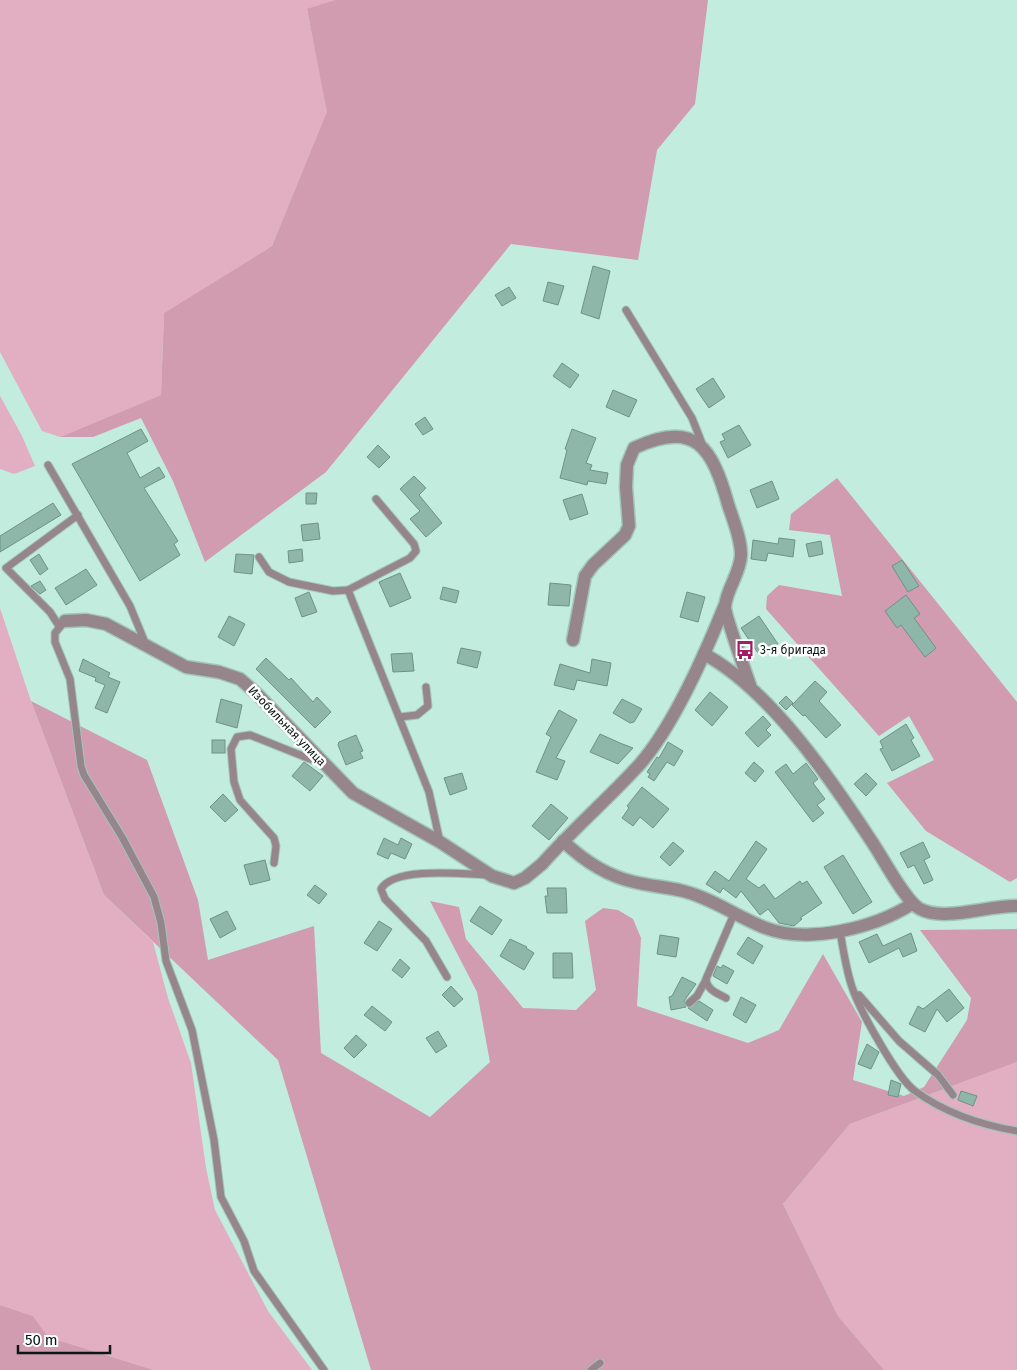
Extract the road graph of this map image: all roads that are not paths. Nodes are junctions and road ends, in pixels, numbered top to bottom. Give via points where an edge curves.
1 (626, 310) dead end
2 (704, 449) junction
3 (48, 465) dead end
4 (376, 499) dead end
5 (78, 515) junction
6 (259, 557) dead end
7 (348, 590) junction
8 (724, 607) junction
9 (62, 624) junction
10 (573, 640) dead end
11 (148, 648) junction
12 (704, 654) junction
13 (750, 685) junction
14 (426, 687) dead end
15 (400, 717) junction
16 (326, 765) junction
17 (563, 841) junction
18 (440, 842) junction
19 (274, 863) dead end
20 (492, 876) junction
21 (912, 904) junction
22 (1017, 906) edge
23 (734, 914) junction
24 (840, 931) junction
25 (447, 977) dead end
26 (706, 979) junction
27 (852, 988) junction
28 (726, 998) dead end
29 (689, 1003) dead end
30 (953, 1095) dead end
31 (1017, 1131) edge
32 (600, 1363) dead end
33 (324, 1370) edge
34 (591, 1370) edge

1 - 2 lane via 692,418
2 - 8 street, Изобильная улица via 724,489 740,544 738,572
2 - 10 street via 690,438 668,435 634,448 627,465 629,526 625,535 592,565 585,576
3 - 5 lane
4 - 7 lane via 416,551 410,558
5 - 9 lane via 6,568
5 - 11 lane via 130,606
6 - 7 lane via 269,572 289,582 324,590
7 - 15 lane
8 - 12 street, Изобильная улица
8 - 13 street
9 - 11 street, Изобильная улица via 86,620 106,624
9 - 33 lane via 55,642 74,698 81,766 154,897 166,961 192,1030 214,1140 221,1197 244,1240 254,1271
11 - 16 street, Изобильная улица via 186,667 240,679
12 - 13 street
12 - 17 street, Изобильная улица via 665,728 640,763
13 - 21 street via 812,756
14 - 15 lane via 428,706 418,715
15 - 18 lane via 428,792
16 - 18 street, Изобильная улица via 353,793
16 - 19 lane via 250,735 236,738 233,742 236,792 274,838
17 - 20 street, Изобильная улица via 525,878 514,883
17 - 23 street via 596,868 632,882 685,891
18 - 20 street, Изобильная улица
20 - 25 lane via 415,874 396,878 380,889 384,900 426,940
21 - 22 street via 929,913 944,915
21 - 24 street via 879,921
23 - 24 street via 783,932
23 - 26 lane
24 - 27 lane
26 - 28 lane via 712,991
26 - 29 lane
27 - 30 lane via 899,1041 938,1075
27 - 31 lane via 888,1057 914,1090 948,1110 994,1128
32 - 34 lane

